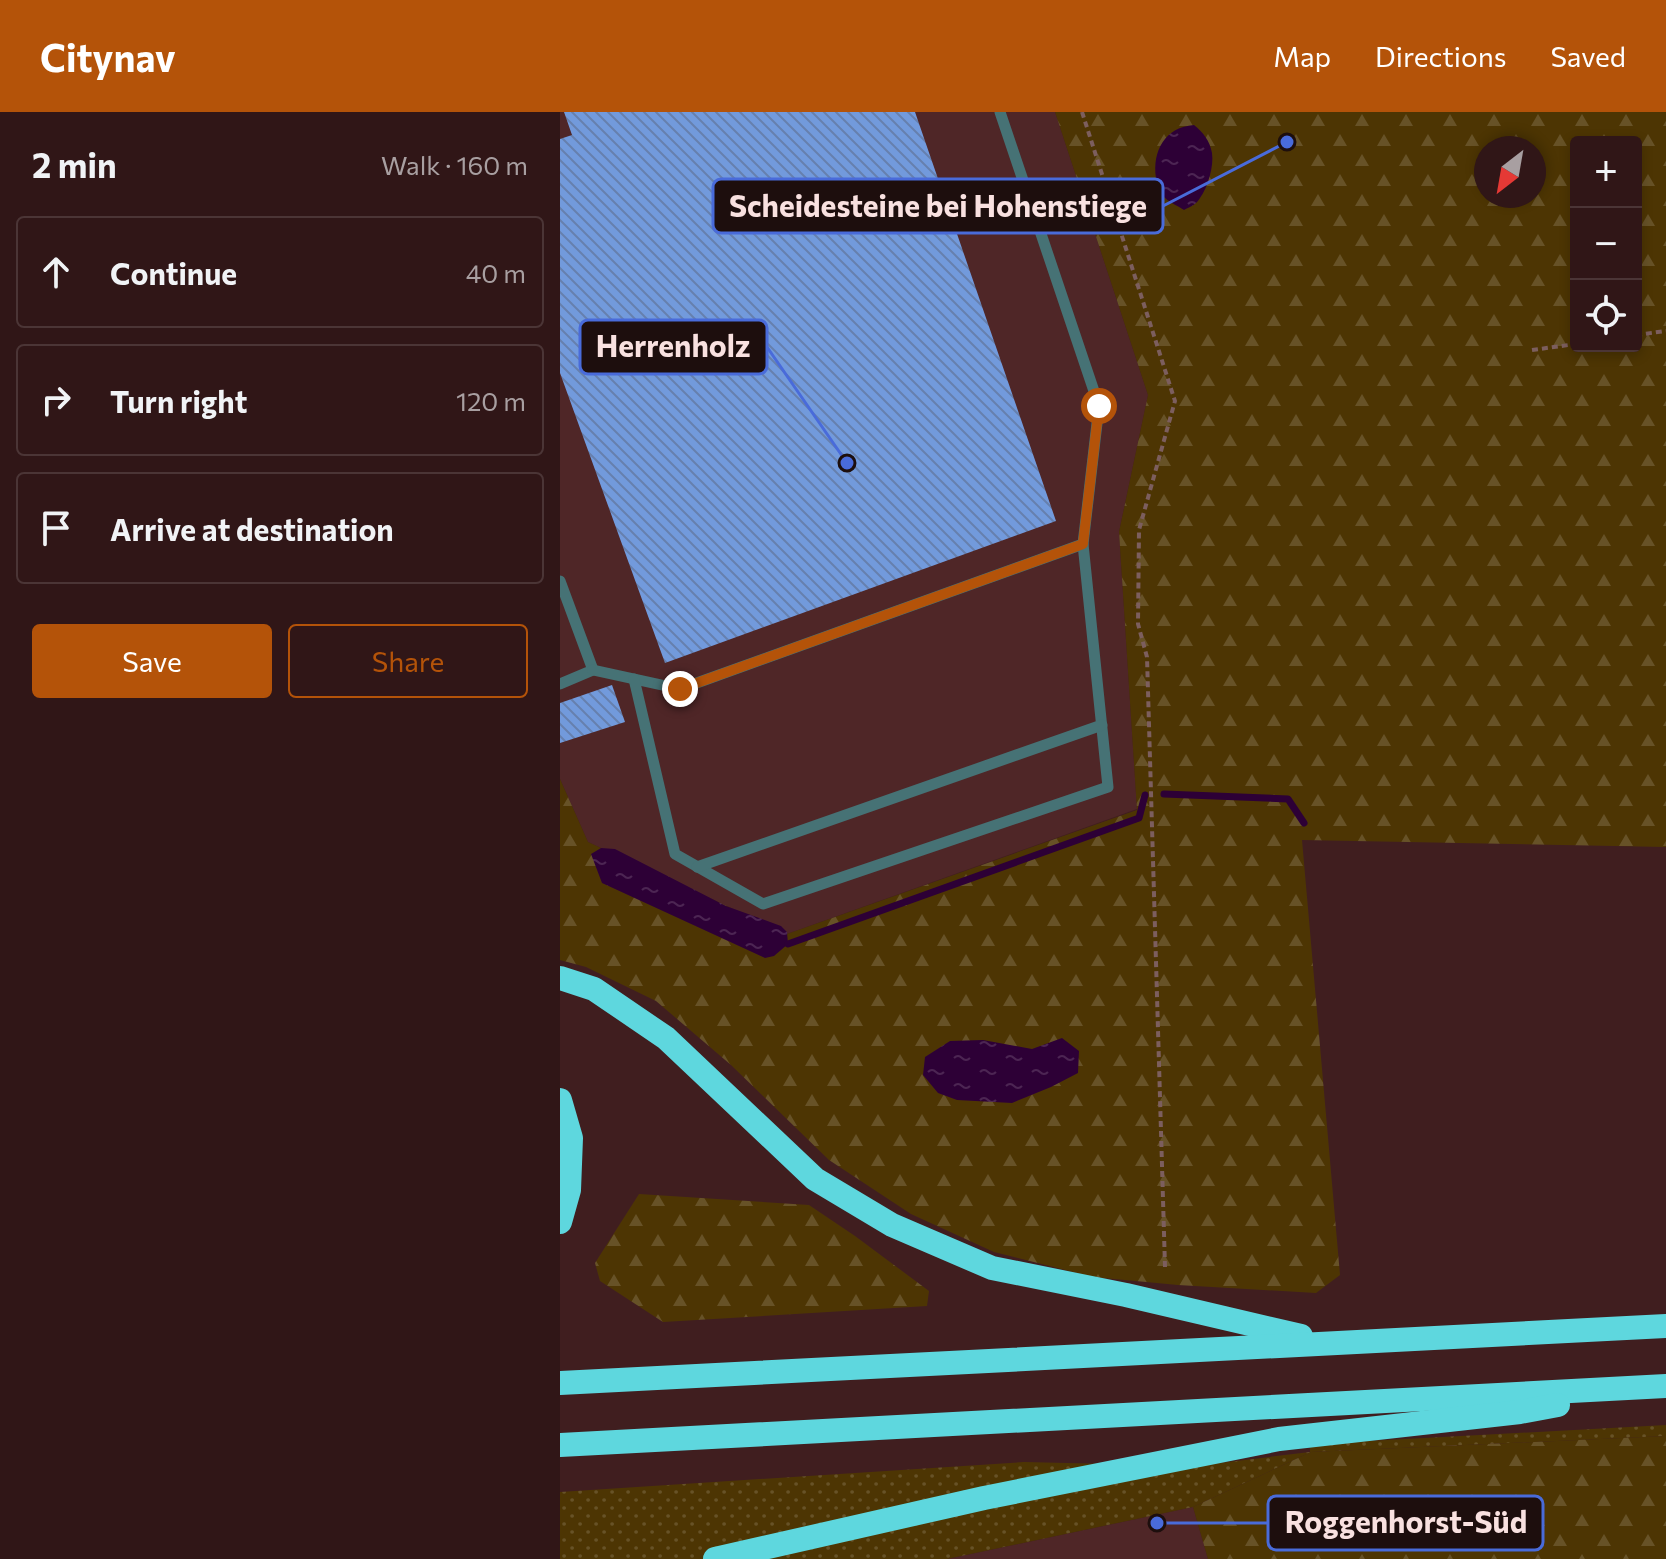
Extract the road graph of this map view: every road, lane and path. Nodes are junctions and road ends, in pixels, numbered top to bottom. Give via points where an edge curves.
1 (1000, 112) edge
2 (1082, 112) edge
3 (1666, 331) edge
4 (1642, 334) edge
5 (1570, 345) edge
6 (1532, 350) dead end
7 (1083, 544) junction
8 (560, 581) edge
9 (593, 670) junction
10 (634, 679) junction
11 (560, 684) edge
12 (1102, 725) junction
13 (697, 867) junction
14 (560, 978) edge
15 (560, 1100) edge
16 (560, 1222) edge
17 (1165, 1267) dead end
18 (1666, 1326) edge
19 (1331, 1343) junction
20 (560, 1383) edge
21 (1664, 1386) edge
22 (560, 1445) edge
23 (715, 1559) edge

1 - 7 lane via 1099,406
2 - 17 path via 1175,401 1139,530 1138,624 1147,657
3 - 4 path
5 - 6 path
7 - 10 lane via 680,689
7 - 12 lane
8 - 9 lane
9 - 10 lane
9 - 11 lane
10 - 13 lane via 675,854
12 - 13 lane
12 - 13 lane via 1108,787 763,904
14 - 19 highway via 594,989 666,1038 815,1179 892,1225 992,1268
15 - 16 highway via 571,1138 569,1190
18 - 19 highway
19 - 20 highway
21 - 22 highway
21 - 23 highway via 1520,1412 1279,1439

